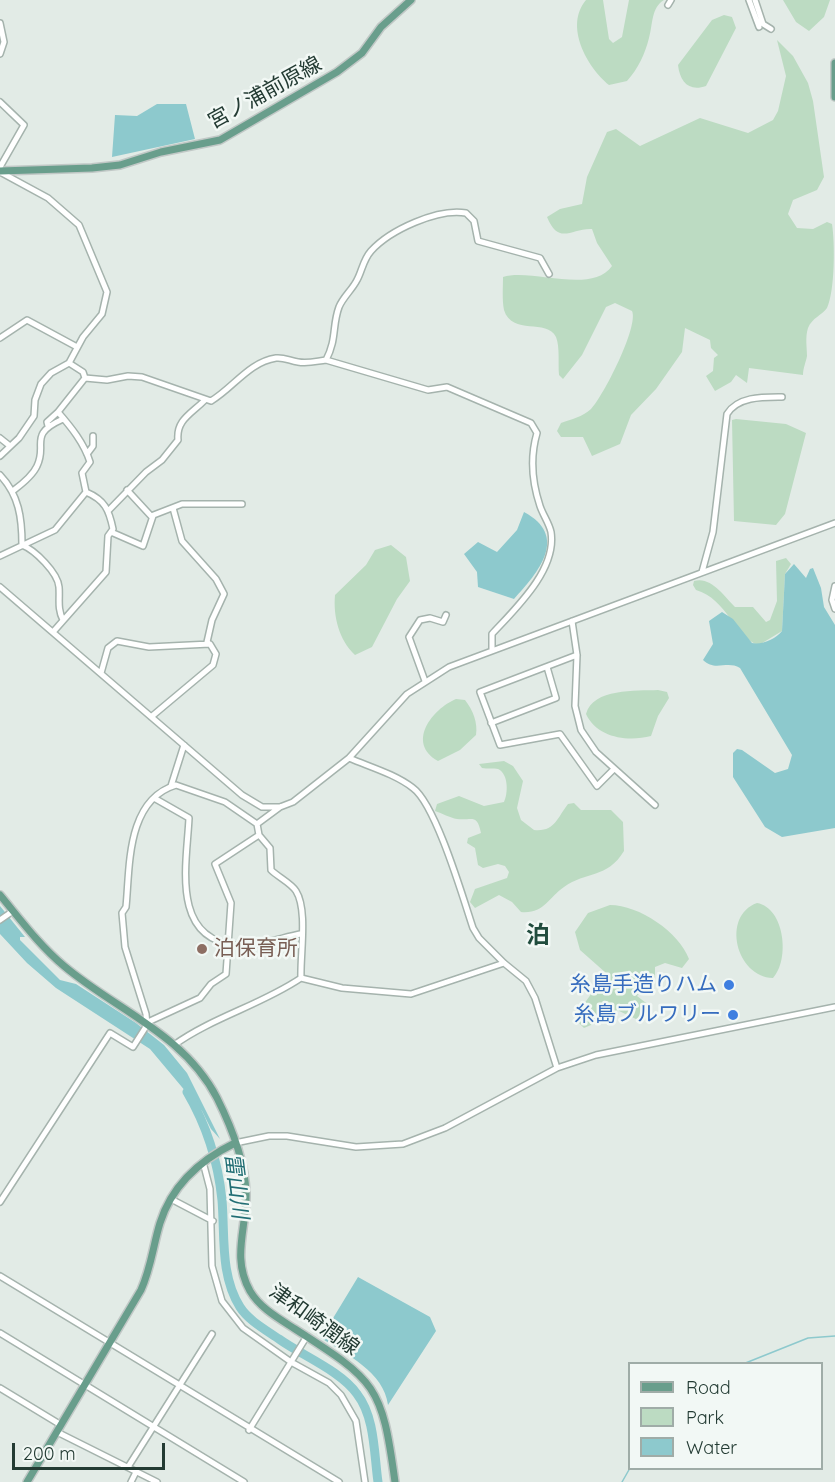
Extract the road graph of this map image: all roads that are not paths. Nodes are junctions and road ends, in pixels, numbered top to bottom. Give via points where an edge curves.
1 (411, 0) edge
2 (749, 0) edge
3 (755, 0) edge
4 (0, 23) edge
5 (759, 27) dead end
6 (771, 29) dead end
7 (0, 54) edge
8 (835, 63) edge
9 (835, 97) edge
10 (0, 102) edge
11 (0, 170) edge
12 (549, 274) dead end
13 (0, 338) edge
14 (77, 348) junction
15 (326, 360) junction
16 (69, 363) junction
17 (85, 378) junction
18 (782, 397) dead end
19 (205, 400) junction
20 (58, 412) junction
21 (34, 416) junction
22 (63, 419) junction
23 (47, 424) junction
24 (93, 436) dead end
25 (0, 438) edge
26 (10, 446) junction
27 (87, 454) junction
28 (0, 456) edge
29 (0, 475) edge
30 (14, 490) junction
31 (127, 490) junction
32 (86, 492) junction
33 (242, 504) dead end
34 (173, 508) junction
35 (109, 510) junction
36 (153, 516) junction
37 (835, 523) edge
38 (111, 532) junction
39 (22, 545) junction
40 (0, 556) edge
41 (702, 572) junction
42 (835, 586) edge
43 (0, 587) edge
44 (835, 609) edge
45 (446, 615) dead end
46 (63, 620) junction
47 (572, 621) junction
48 (53, 632) junction
49 (207, 642) junction
50 (492, 649) junction
51 (577, 655) junction
52 (547, 667) junction
53 (101, 673) junction
54 (425, 681) junction
55 (151, 717) junction
56 (491, 723) junction
57 (184, 745) junction
58 (349, 758) junction
59 (615, 769) junction
60 (171, 786) junction
61 (154, 798) junction
62 (655, 805) dead end
63 (280, 807) junction
64 (257, 824) junction
65 (259, 835) junction
66 (0, 895) edge
67 (12, 912) junction
68 (0, 920) edge
69 (300, 934) junction
70 (229, 944) junction
71 (504, 963) junction
72 (301, 978) junction
73 (835, 1008) edge
74 (147, 1024) junction
75 (174, 1045) junction
76 (557, 1068) junction
77 (235, 1143) junction
78 (205, 1160) junction
79 (171, 1199) junction
80 (0, 1202) edge
81 (213, 1221) junction
82 (0, 1276) edge
83 (0, 1333) edge
84 (212, 1334) dead end
85 (307, 1336) junction
86 (109, 1342) junction
87 (291, 1362) junction
88 (86, 1384) junction
89 (180, 1387) junction
90 (0, 1388) edge
91 (62, 1425) junction
92 (154, 1427) junction
93 (249, 1430) junction
94 (57, 1432) junction
95 (128, 1467) junction
96 (136, 1472) junction
97 (27, 1482) edge
98 (131, 1482) edge
99 (157, 1482) edge
100 (244, 1482) edge
101 (339, 1482) edge
102 (365, 1482) edge
103 (395, 1482) edge

1 - 11 main road, 宮ノ浦前原線 via 381,27 362,53 337,72 220,140 120,165
2 - 5 street
3 - 6 street via 763,24
4 - 7 street via 4,42
8 - 9 main road
10 - 11 street via 24,125
11 - 14 street via 48,198 74,219 82,231 107,292 102,314
12 - 15 street via 540,258 478,241 474,221 466,213 425,219 370,252 357,281 340,304 335,338
13 - 14 street via 27,320
14 - 16 street
15 - 19 street via 265,360 223,394
15 - 50 street via 428,390 447,387 534,425 537,433 532,448 533,474 539,505 550,528 550,549 528,595 492,634
16 - 17 street via 83,372
16 - 21 street via 41,384
17 - 19 street via 142,377
17 - 20 street
18 - 41 street via 759,397 735,404 727,414 713,532
19 - 31 street via 181,422 178,440 162,460
20 - 22 street
20 - 23 street
21 - 23 street
21 - 26 street
22 - 23 street
22 - 27 street via 77,434
23 - 30 street via 39,443 37,466
24 - 27 street via 93,446
25 - 26 street
26 - 28 street
27 - 32 street via 90,462 82,473
29 - 30 street
30 - 39 street
31 - 35 street
31 - 36 street via 146,514
32 - 35 street via 96,496
32 - 39 street via 55,530
33 - 34 street via 182,504
34 - 36 street
34 - 49 street via 182,542 216,579 224,594
35 - 38 street
36 - 38 street via 143,546
37 - 41 street
38 - 46 street via 106,572
39 - 40 street
39 - 46 street via 57,579 58,611
41 - 47 street
42 - 44 street
43 - 48 street
45 - 54 street via 442,622 420,620 409,637
46 - 48 street
47 - 50 street
47 - 51 street
48 - 53 street
49 - 53 street via 148,647 117,641 108,648
49 - 55 street via 216,654 213,665
50 - 54 street
51 - 52 street
51 - 59 street via 577,720 589,744
52 - 56 street via 556,698
52 - 56 street via 480,692
53 - 55 street
54 - 58 street via 399,702
55 - 57 street
56 - 59 street via 500,745 562,735 599,786
57 - 60 street
57 - 63 street via 253,803
58 - 63 street via 293,802
58 - 71 street via 410,785 420,795 446,848 473,928
59 - 62 street
60 - 61 street
60 - 64 street via 222,801
61 - 70 street via 189,818 187,904 206,933
61 - 74 street via 132,838 126,907 122,913 125,947
63 - 64 street
64 - 65 street
65 - 69 street via 270,848 271,870 297,893 303,915
65 - 70 street via 215,864 231,903
66 - 67 main road, 津和崎潤線
67 - 68 street
67 - 74 main road, 津和崎潤線 via 64,966
69 - 70 street via 244,945
69 - 72 street
70 - 74 street via 226,974 200,998
71 - 72 street via 411,994 342,988
71 - 76 street via 526,981
72 - 75 street
73 - 76 street via 612,1051
74 - 75 main road, 津和崎潤線
74 - 80 street via 133,1047 110,1033
75 - 77 main road, 津和崎潤線 via 216,1095
76 - 77 street via 445,1128 403,1144 356,1147 287,1136
77 - 78 main road
77 - 85 main road, 津和崎潤線 via 245,1177 245,1212 239,1240 249,1289 258,1303
78 - 79 main road via 182,1181
78 - 81 street
79 - 81 street
79 - 86 main road via 146,1279
81 - 87 street via 212,1266 222,1301 243,1328
82 - 86 street
83 - 88 street
84 - 89 street
85 - 87 street
85 - 103 main road, 津和崎潤線 via 354,1368 376,1395 385,1416
86 - 88 main road
86 - 89 street
87 - 93 street
87 - 102 street via 329,1383 347,1402 358,1428
88 - 91 main road
88 - 92 street
89 - 92 street
89 - 93 street
90 - 91 street
91 - 94 main road
92 - 95 street
92 - 100 street
93 - 101 street
94 - 95 street
94 - 97 main road
95 - 96 street
96 - 98 street
96 - 99 street

